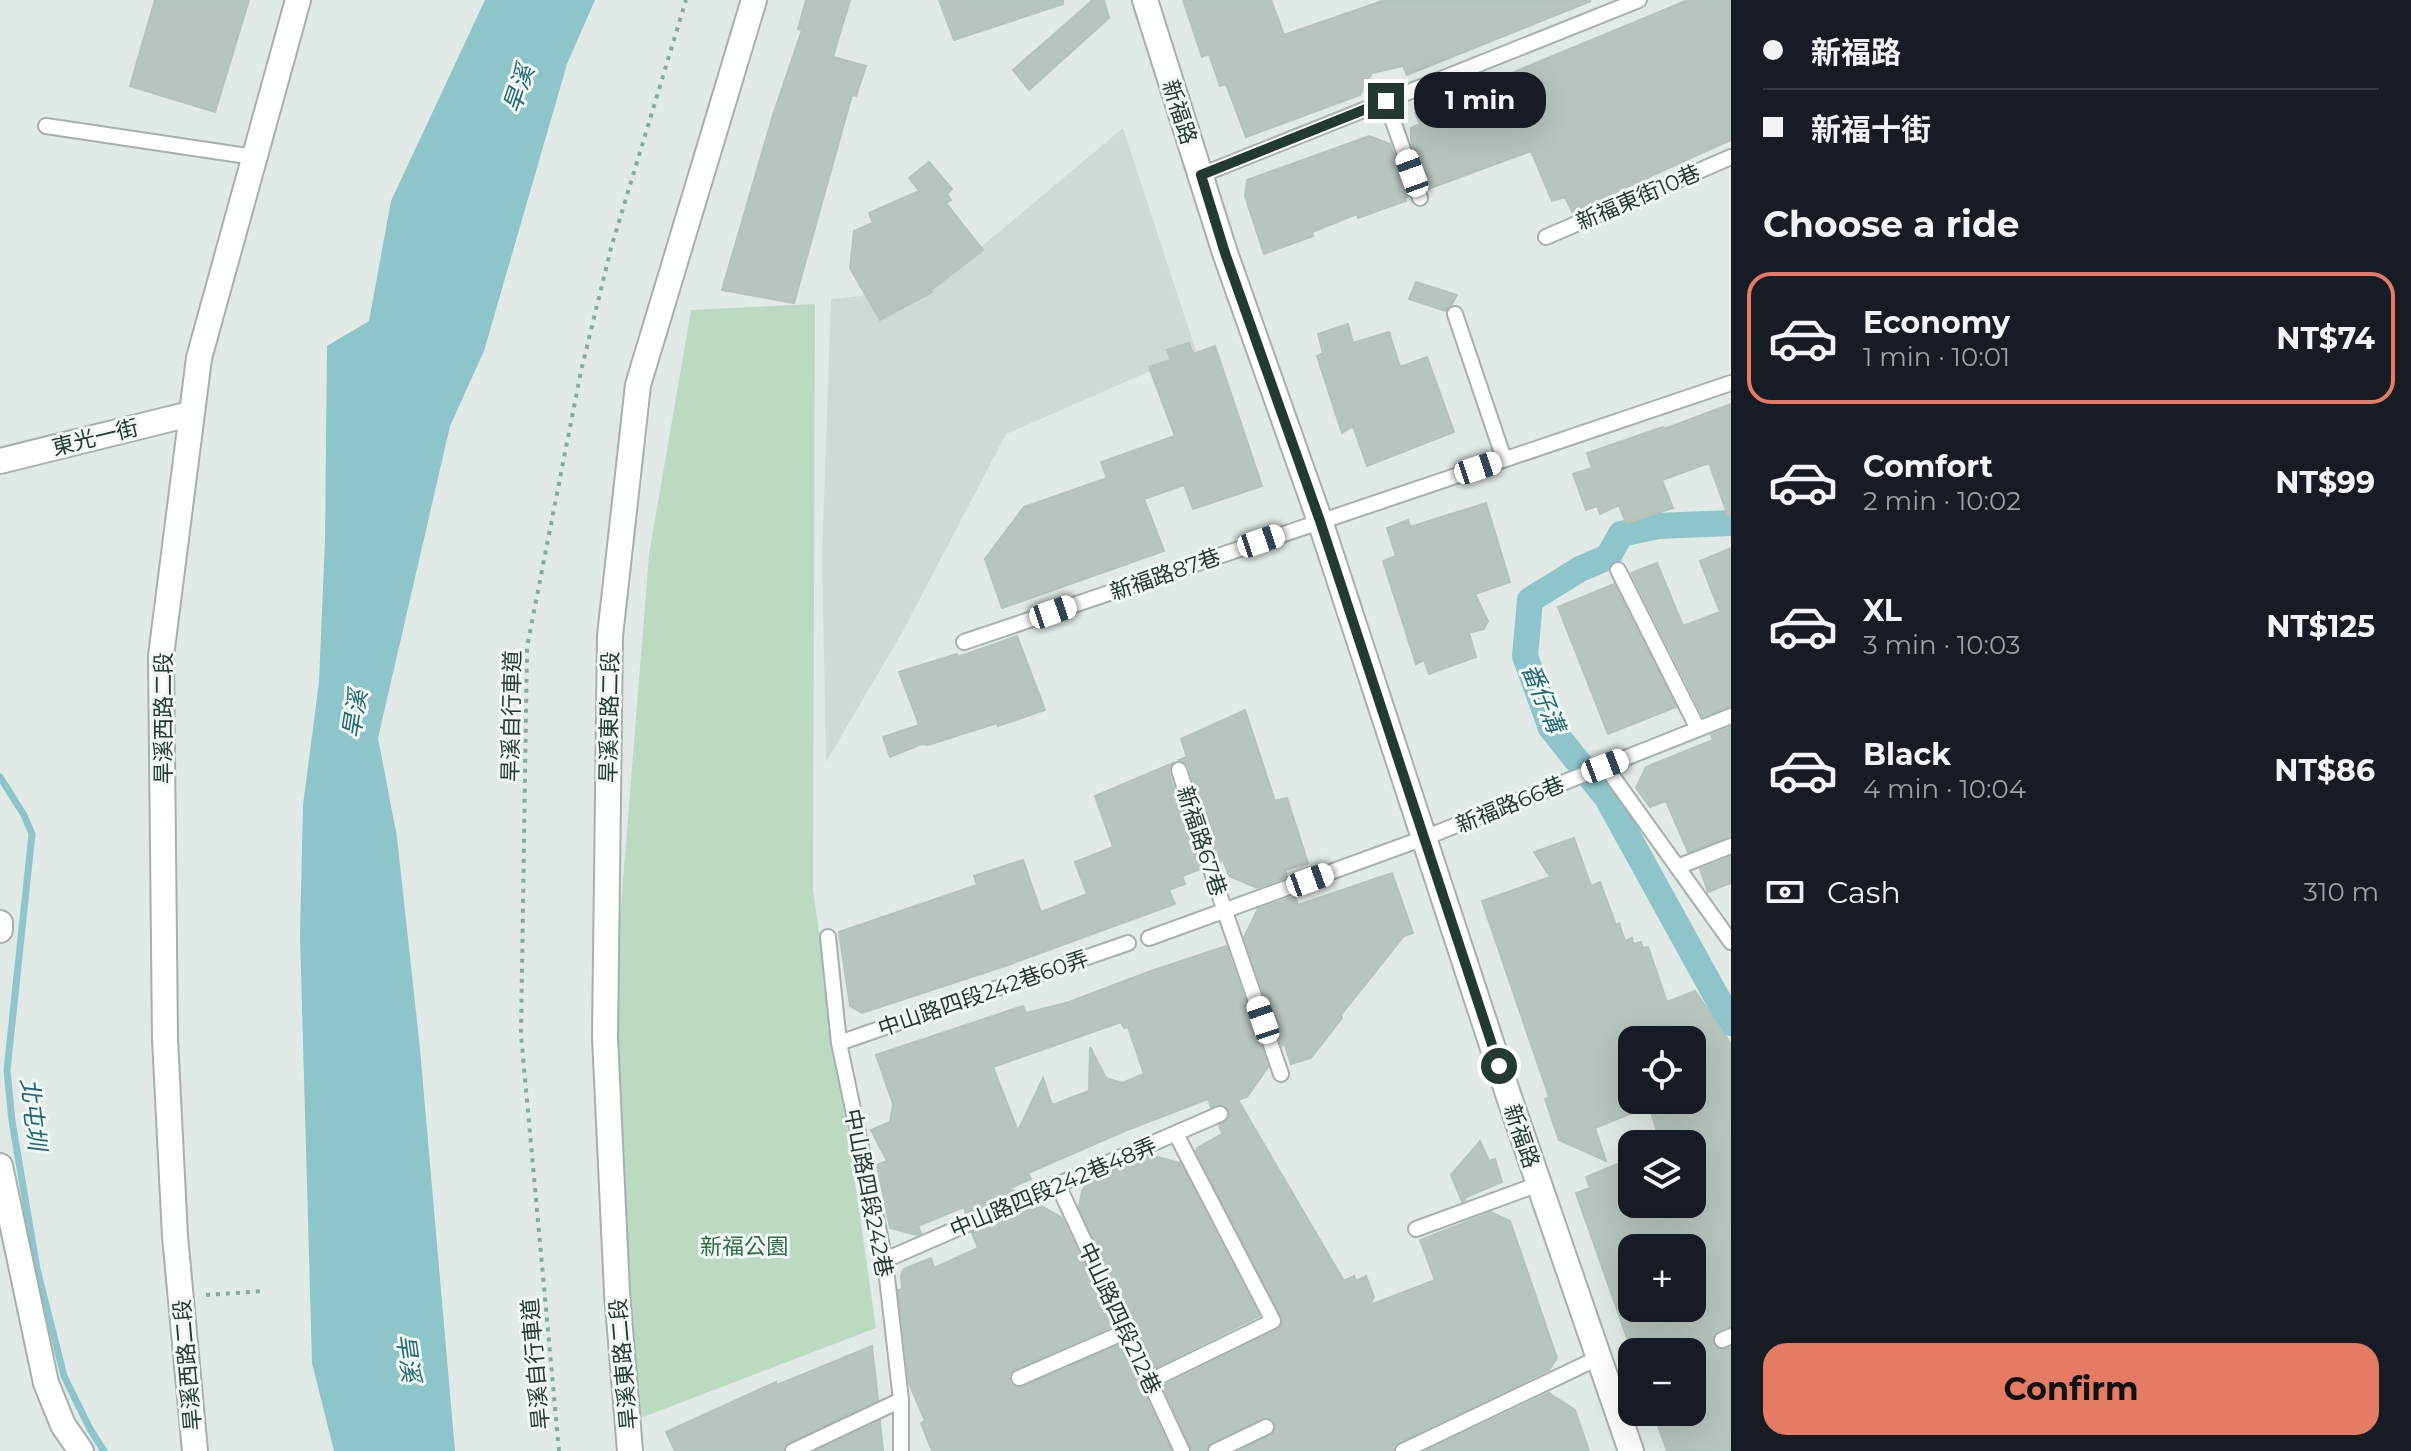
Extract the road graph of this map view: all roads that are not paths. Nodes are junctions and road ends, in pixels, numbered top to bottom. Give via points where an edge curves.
1 (298, 0) edge
2 (754, 0) edge
3 (1145, 0) edge
4 (1639, 0) edge
5 (1386, 101) junction
6 (46, 126) dead end
7 (254, 157) junction
8 (1731, 157) edge
9 (1201, 175) junction
10 (1420, 198) dead end
11 (1546, 237) dead end
12 (1455, 314) dead end
13 (1731, 383) edge
14 (190, 414) junction
15 (1504, 459) junction
16 (0, 461) edge
17 (1320, 521) junction
18 (1618, 570) dead end
19 (964, 642) dead end
20 (1731, 716) edge
21 (1698, 729) junction
22 (1605, 766) junction
23 (1179, 770) dead end
24 (1424, 838) junction
25 (1731, 846) edge
26 (1677, 867) junction
27 (1225, 912) junction
28 (0, 923) edge
29 (0, 930) edge
30 (828, 937) dead end
31 (1149, 938) dead end
32 (1731, 942) edge
33 (1128, 943) dead end
34 (839, 1043) junction
35 (1281, 1074) dead end
36 (1220, 1114) dead end
37 (1176, 1134) junction
38 (0, 1166) edge
39 (1539, 1184) junction
40 (1058, 1185) junction
41 (1416, 1229) dead end
42 (885, 1260) junction
43 (1127, 1331) junction
44 (1598, 1358) junction
45 (1019, 1378) dead end
46 (1150, 1381) junction
47 (901, 1400) junction
48 (1266, 1427) dead end
49 (81, 1451) edge
50 (195, 1451) edge
51 (630, 1451) edge
52 (793, 1451) edge
53 (901, 1451) edge
54 (1182, 1451) edge
55 (1216, 1451) edge
56 (1403, 1451) edge
57 (1631, 1451) edge

1 - 7 street, 旱溪西路二段
2 - 51 street, 旱溪東路二段 via 638,385 610,636 605,1037
3 - 9 street, 新福路
4 - 5 lane
5 - 9 lane
5 - 10 lane
6 - 7 lane
7 - 14 street, 旱溪西路二段 via 199,358
8 - 11 lane, 新福東街10巷
9 - 17 street, 新福路
12 - 15 lane
13 - 15 lane, 新福路87巷
14 - 16 street, 東光一街
14 - 50 street, 旱溪西路二段 via 161,656 166,1054 175,1236
15 - 17 lane, 新福路87巷
17 - 19 lane, 新福路87巷
17 - 24 street, 新福路
18 - 21 lane
20 - 21 lane, 新福路66巷
21 - 22 lane, 新福路66巷
22 - 24 lane, 新福路66巷
22 - 26 lane
23 - 27 lane, 新福路67巷
24 - 27 lane, 新福路67巷
24 - 39 street, 新福路
25 - 26 lane
26 - 32 lane
27 - 31 lane, 新福路67巷
27 - 35 lane, 新福路67巷
28 - 29 street
30 - 34 lane, 中山路四段242巷
33 - 34 lane, 中山路四段242巷60弄
34 - 42 lane, 中山路四段242巷
36 - 37 lane, 中山路四段242巷48弄
37 - 40 lane, 中山路四段242巷48弄
37 - 46 lane via 1273,1321
38 - 49 street via 46,1383 63,1425
39 - 41 lane
39 - 44 street, 新福路
40 - 42 lane, 中山路四段242巷48弄
40 - 43 lane, 中山路四段212巷
42 - 47 lane, 中山路四段242巷
43 - 45 lane
43 - 46 lane, 中山路四段212巷
44 - 56 lane
44 - 57 street, 新福路
46 - 54 lane, 中山路四段212巷
47 - 52 lane
47 - 53 lane, 中山路四段242巷
48 - 55 lane

